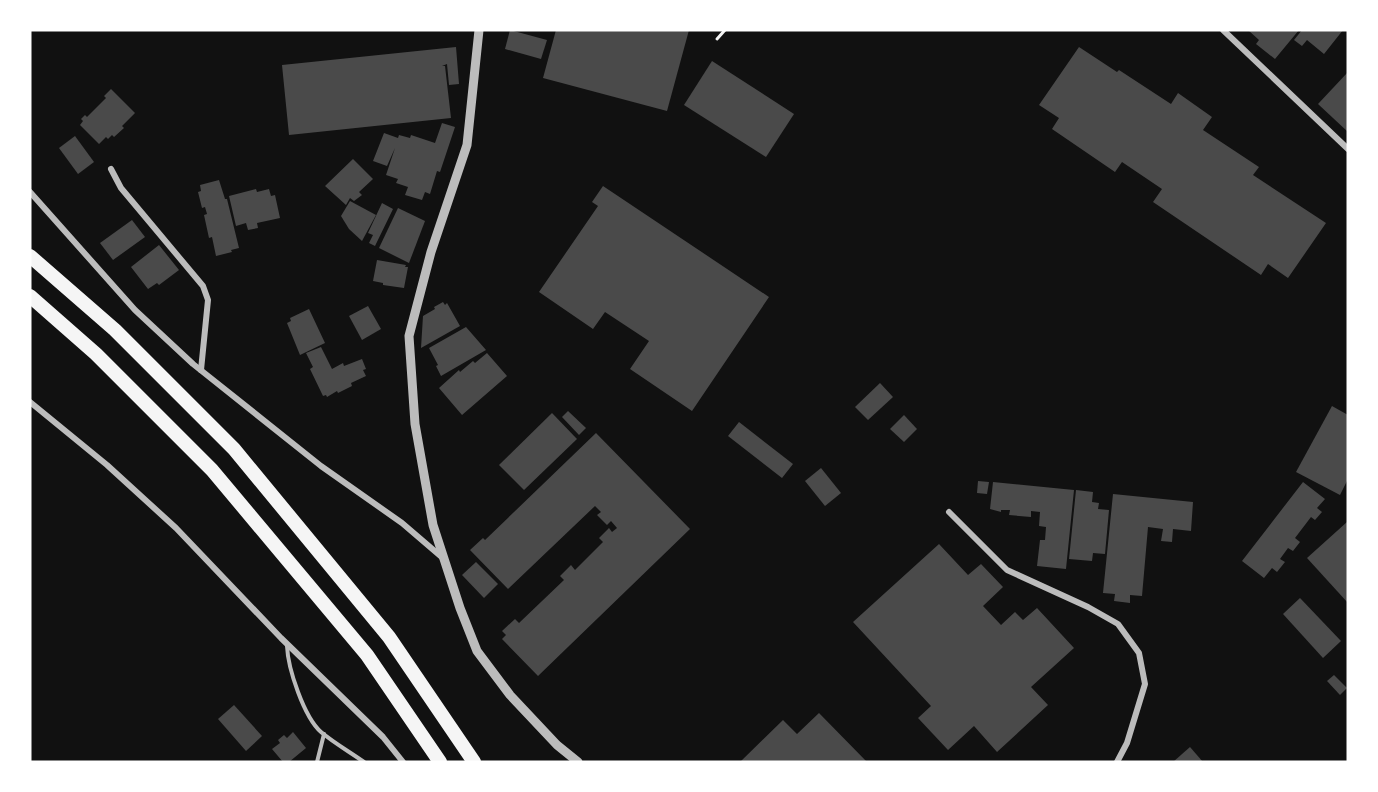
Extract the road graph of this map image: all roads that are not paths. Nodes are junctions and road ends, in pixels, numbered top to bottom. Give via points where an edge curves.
1 (479, 30) edge
2 (1223, 30) edge
3 (1348, 149) edge
4 (111, 169) dead end
5 (30, 192) edge
6 (30, 255) edge
7 (30, 296) edge
8 (201, 370) junction
9 (30, 402) edge
10 (949, 512) dead end
11 (444, 560) junction
12 (287, 644) junction
13 (324, 734) junction
14 (317, 762) edge
15 (364, 762) edge
16 (403, 762) edge
17 (440, 762) edge
18 (474, 762) edge
19 (578, 762) edge
20 (1117, 762) edge

1 - 11 street via 467,145 431,252 409,336 415,424 433,525
2 - 3 street
4 - 8 street via 121,188 203,286 208,300
5 - 8 street via 135,310
6 - 18 highway via 115,330 234,449 389,637
7 - 17 highway via 96,354 212,470 367,655
8 - 11 street via 321,466 402,523
9 - 12 street via 176,528
10 - 20 street via 1007,570 1118,624 1139,653 1145,684
11 - 19 street via 477,651 510,696
12 - 13 lane via 288,661 300,698
12 - 16 street via 383,737
13 - 14 lane
13 - 15 lane

